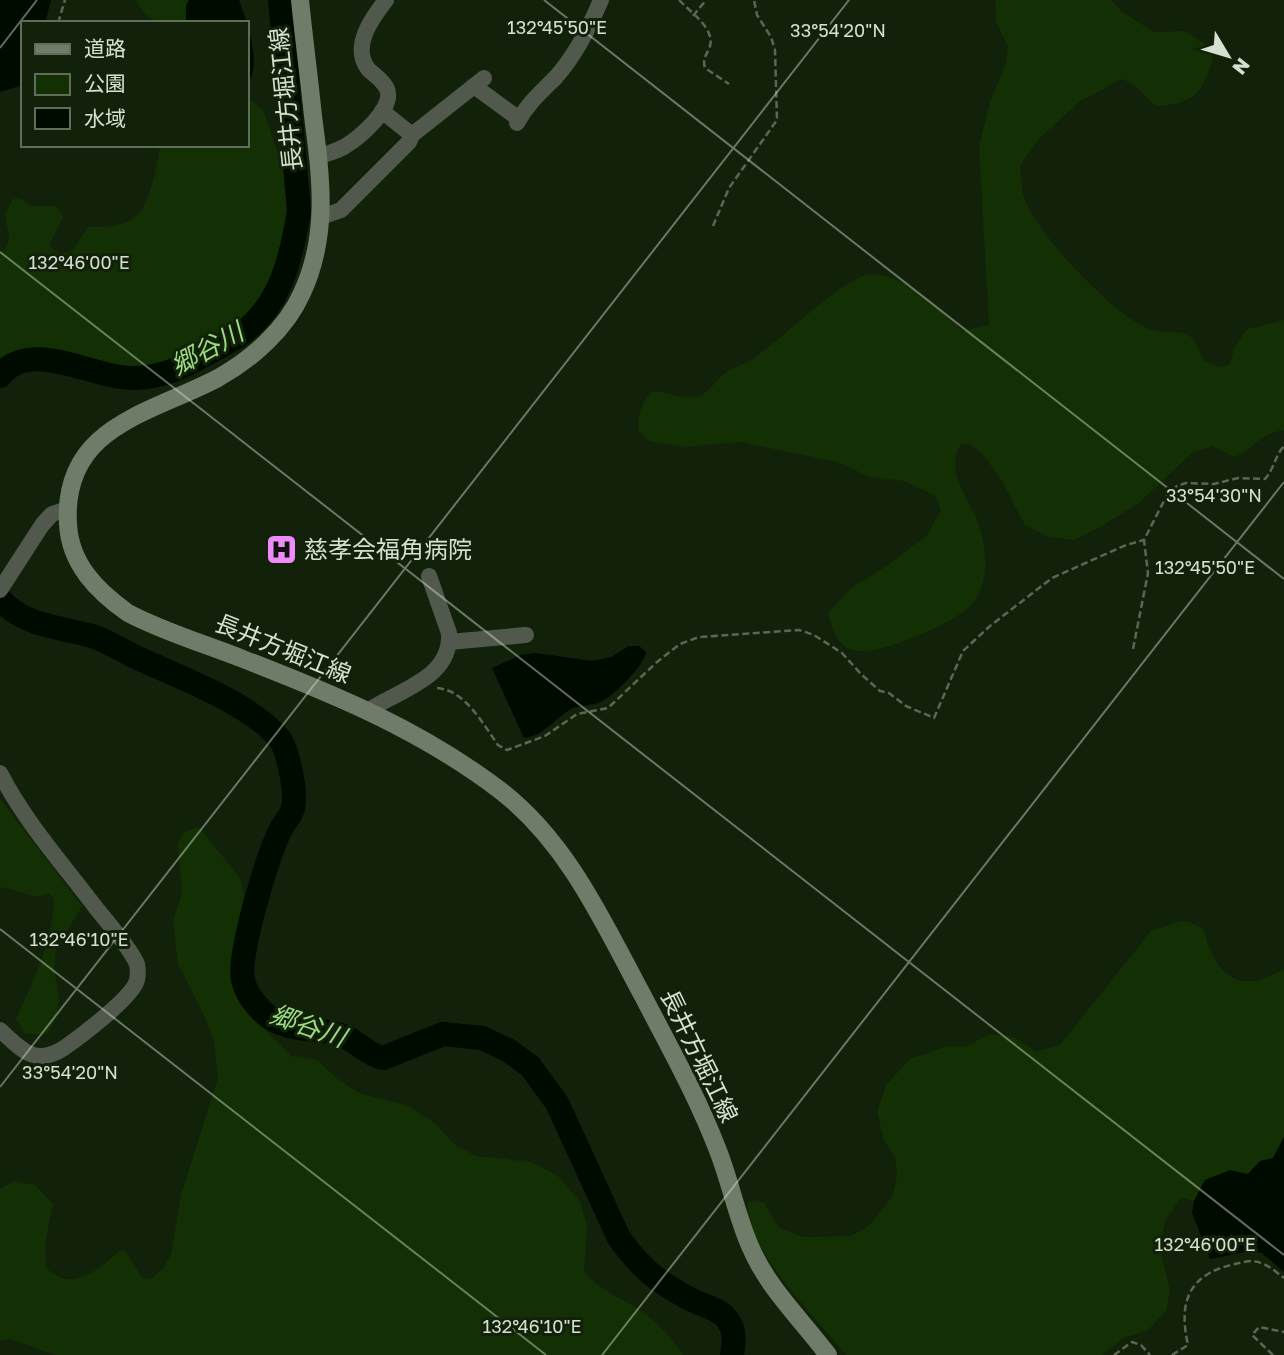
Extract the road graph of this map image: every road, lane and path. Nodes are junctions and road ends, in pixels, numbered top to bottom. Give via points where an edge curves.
1 (65, 0) edge
2 (300, 0) edge
3 (386, 0) edge
4 (601, 0) edge
5 (679, 0) edge
6 (706, 0) edge
7 (754, 0) edge
8 (693, 16) junction
9 (59, 21) edge
10 (729, 84) dead end
11 (382, 111) junction
12 (412, 135) junction
13 (318, 156) junction
14 (321, 216) junction
15 (713, 226) dead end
16 (1284, 446) edge
17 (67, 509) junction
18 (1144, 540) junction
19 (429, 576) dead end
20 (0, 590) edge
21 (526, 635) dead end
22 (449, 642) junction
23 (1133, 649) dead end
24 (429, 688) dead end
25 (369, 710) junction
26 (0, 774) edge
27 (0, 1030) edge
28 (1284, 1278) edge
29 (1284, 1332) edge
30 (828, 1355) edge
31 (1114, 1355) edge
32 (1150, 1355) edge
33 (1172, 1355) edge
34 (1273, 1355) edge

1 - 9 path
2 - 13 main road, 長井方堀江線
3 - 11 street via 367,28 361,51 369,70 387,90
4 - 12 street via 561,70 518,121 479,82
5 - 8 path
6 - 8 path
7 - 15 path via 775,50 777,120 729,188
8 - 10 path via 710,36 705,68
11 - 12 street
11 - 13 street via 358,138
12 - 14 street via 341,211
13 - 14 main road, 長井方堀江線
14 - 17 main road, 長井方堀江線 via 309,277 279,328 218,378 140,412 103,435 79,465
16 - 18 path via 1265,479 1177,486 1167,495
17 - 20 street via 52,514 42,525
17 - 25 main road, 長井方堀江線 via 72,545 85,576 128,613
18 - 23 path via 1148,573
18 - 24 path via 1052,578 990,626 964,651 934,718 880,691 829,643 799,631 699,637 680,644 608,708 577,714 545,736 507,750 459,696
19 - 22 street
21 - 22 street
22 - 25 street via 434,673
25 - 30 main road, 長井方堀江線 via 428,742 500,791 528,814 565,858 693,1092 719,1151 750,1246 773,1287
26 - 27 street via 29,821 113,929 138,972 137,982 123,1000 50,1055 24,1052
28 - 33 path via 1259,1262 1209,1273 1195,1283 1184,1309 1188,1345
29 - 34 path via 1259,1327 1251,1335
31 - 32 path via 1132,1342

